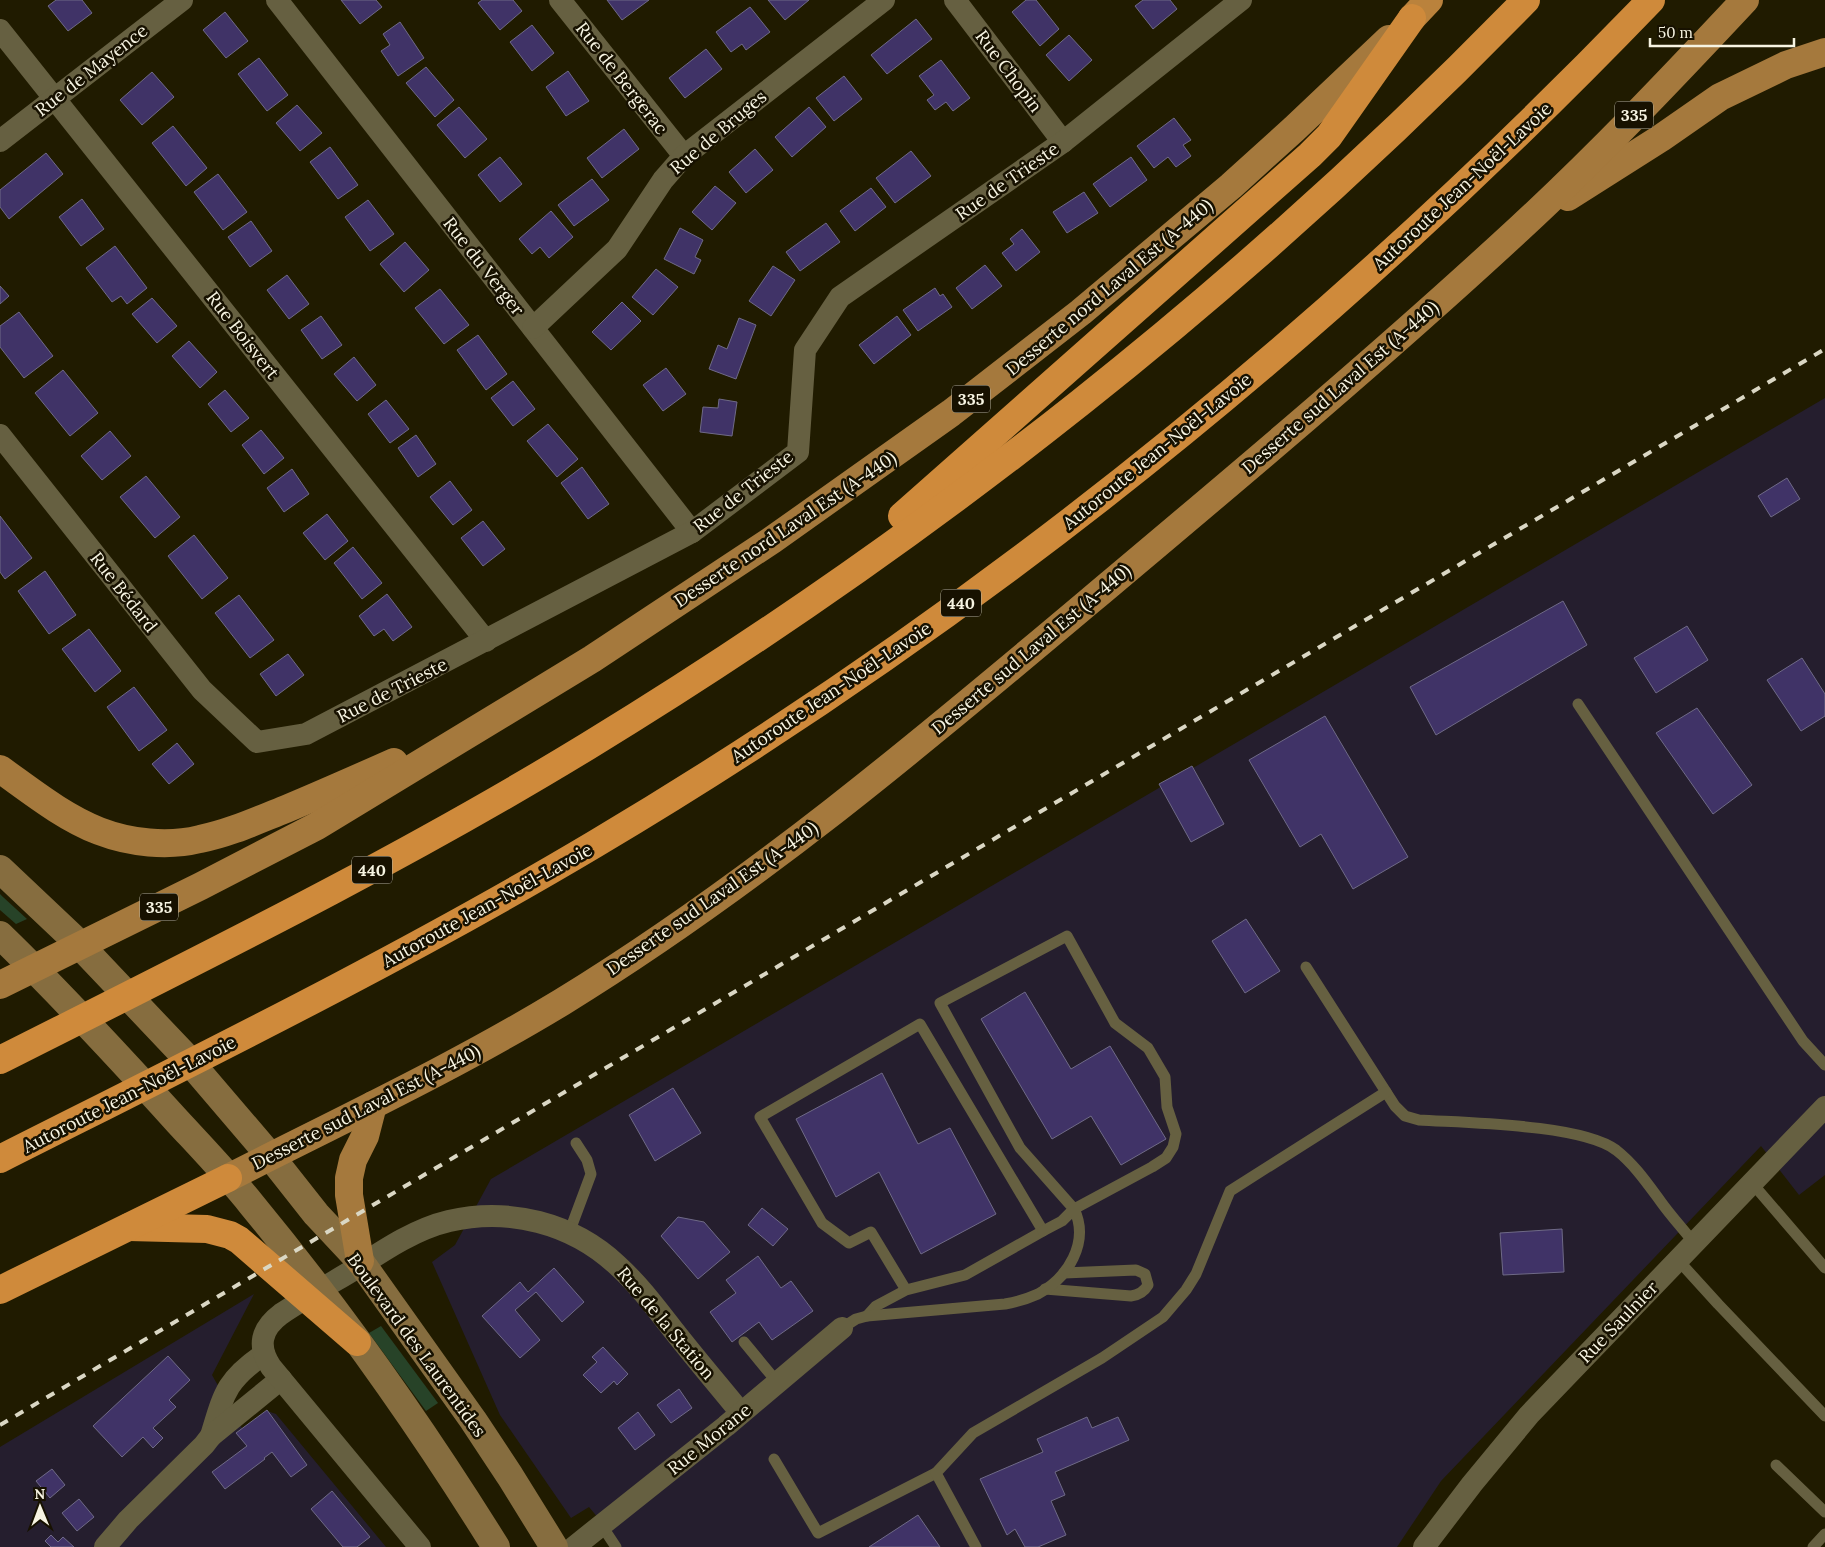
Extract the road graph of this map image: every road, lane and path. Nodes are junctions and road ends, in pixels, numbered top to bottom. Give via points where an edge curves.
1 (182, 0) edge
2 (277, 0) edge
3 (560, 0) edge
4 (884, 0) edge
5 (955, 0) edge
6 (1526, 0) edge
7 (1651, 0) edge
8 (1745, 0) edge
9 (1234, 2) edge
10 (1421, 9) edge
11 (0, 30) edge
12 (1825, 52) edge
13 (55, 98) junction
14 (0, 141) edge
15 (1063, 142) junction
16 (684, 156) junction
17 (1521, 228) junction
18 (533, 328) junction
19 (0, 435) edge
20 (692, 532) junction
21 (791, 614) junction
22 (486, 641) junction
23 (1578, 704) dead end
24 (487, 722) junction
25 (256, 742) joint
26 (0, 769) edge
27 (0, 869) edge
28 (0, 935) edge
29 (1306, 967) dead end
30 (0, 985) edge
31 (0, 1060) edge
32 (1825, 1065) edge
33 (1386, 1092) junction
34 (373, 1105) junction
35 (1825, 1106) edge
36 (576, 1143) dead end
37 (271, 1157) junction
38 (0, 1159) edge
39 (228, 1178) junction
40 (1752, 1183) junction
41 (1074, 1210) junction
42 (129, 1227) junction
43 (1043, 1231) junction
44 (570, 1233) junction
45 (1694, 1243) junction
46 (1678, 1260) junction
47 (360, 1261) junction
48 (1825, 1268) edge
49 (1064, 1273) junction
50 (1045, 1289) junction
51 (0, 1290) edge
52 (906, 1290) junction
53 (867, 1316) junction
54 (842, 1328) joint
55 (357, 1342) junction
56 (744, 1342) dead end
57 (264, 1354) junction
58 (281, 1379) junction
59 (777, 1382) junction
60 (742, 1413) junction
61 (1825, 1416) edge
62 (211, 1436) junction
63 (774, 1459) dead end
64 (1776, 1464) dead end
65 (936, 1473) junction
66 (1825, 1512) edge
67 (602, 1526) junction
68 (1825, 1534) edge
69 (105, 1547) edge
70 (420, 1547) edge
71 (496, 1547) edge
72 (554, 1547) edge
73 (574, 1547) edge
74 (616, 1547) edge
75 (976, 1547) edge
76 (1424, 1547) edge
77 (1813, 1547) edge

1 - 13 street, Rue de Mayence
2 - 18 street, Rue du Verger
3 - 16 street, Rue de Bergerac
4 - 16 street, Rue de Bruges
5 - 15 street, Rue Chopin
6 - 21 highway, 440 via 1353,170 1188,313 973,485
7 - 38 highway, Autoroute Jean-Noël-Lavoie / 440 via 1465,186 1274,356 1148,461 925,629 696,782 498,901 300,1008
8 - 17 main road, Desserte sud Laval Est (A-440) / 335
9 - 15 street, Rue de Trieste
10 - 21 highway via 1329,136 1310,155
10 - 24 main road, Desserte nord Laval Est (A-440) / 335 via 1231,186 987,387 888,460 697,591
11 - 13 street, Rue Boisvert
12 - 17 main road via 1761,76 1720,97
13 - 14 street, Rue de Mayence
13 - 22 street, Rue Boisvert
15 - 20 street, Rue de Trieste via 840,297 805,350 798,452
16 - 18 street, Rue de Bruges via 662,180 617,249
17 - 34 main road, Desserte sud Laval Est (A-440) / 335 via 1254,463 968,704 786,848 661,938 560,1003
18 - 20 street, Rue du Verger
19 - 25 street, Rue Bédard via 202,690
20 - 22 street, Rue de Trieste
21 - 31 highway, 440 via 589,746 452,826 256,931
22 - 25 street, Rue de Trieste via 306,734
23 - 32 lane via 1803,1041
24 - 26 main road via 267,817 214,836 182,842 131,840 99,831 72,818
24 - 30 main road, 335 via 317,826
27 - 37 main road, Boulevard des Laurentides via 106,971 183,1054
28 - 39 main road via 124,1062
29 - 33 lane
33 - 45 lane via 1405,1116 1419,1120 1537,1128 1603,1142 1639,1173
33 - 65 lane via 1230,1191 1196,1274 1163,1317 1102,1358 973,1433
34 - 37 main road, Desserte sud Laval Est (A-440)
34 - 47 main road via 349,1178
35 - 40 street, Rue Saulnier
36 - 44 lane via 591,1174
37 - 39 main road, Desserte sud Laval Est (A-440)
37 - 47 main road, Boulevard des Laurentides via 316,1214
39 - 42 highway
39 - 55 main road via 288,1250
40 - 45 street, Rue Saulnier
40 - 48 lane
41 - 41 lane via 1166,1158 1176,1134 1167,1107 1165,1077 1148,1048 1114,1023 1066,936 940,1003 1020,1148
41 - 43 lane
41 - 49 lane via 1080,1234 1072,1262
42 - 51 highway
42 - 55 highway via 207,1229 230,1235
43 - 52 lane via 964,1275
43 - 52 lane via 920,1024 760,1117 822,1223 849,1243 871,1232
44 - 57 street, Rue de la Station via 537,1221 499,1216 462,1219 434,1226 389,1247 281,1314 266,1329
44 - 60 street, Rue de la Station via 603,1252 629,1277
45 - 46 street, Rue Saulnier
46 - 61 lane
46 - 76 street, Rue Saulnier via 1529,1415
47 - 72 main road, Boulevard des Laurentides via 510,1476
49 - 50 lane
49 - 50 lane via 1136,1270 1145,1274 1148,1285 1145,1290 1131,1296
50 - 53 lane via 1025,1300 1005,1304
52 - 53 lane via 876,1306
53 - 54 lane
54 - 59 street, Rue Morane
55 - 71 main road via 422,1432
56 - 59 lane
57 - 58 street
57 - 62 street via 232,1382 220,1404
58 - 62 street
58 - 70 street
59 - 60 street, Rue Morane
60 - 67 street, Rue Morane
62 - 69 street
63 - 65 lane via 818,1532
64 - 66 lane
65 - 75 lane
67 - 73 street, Rue Morane
67 - 74 lane
68 - 77 lane

